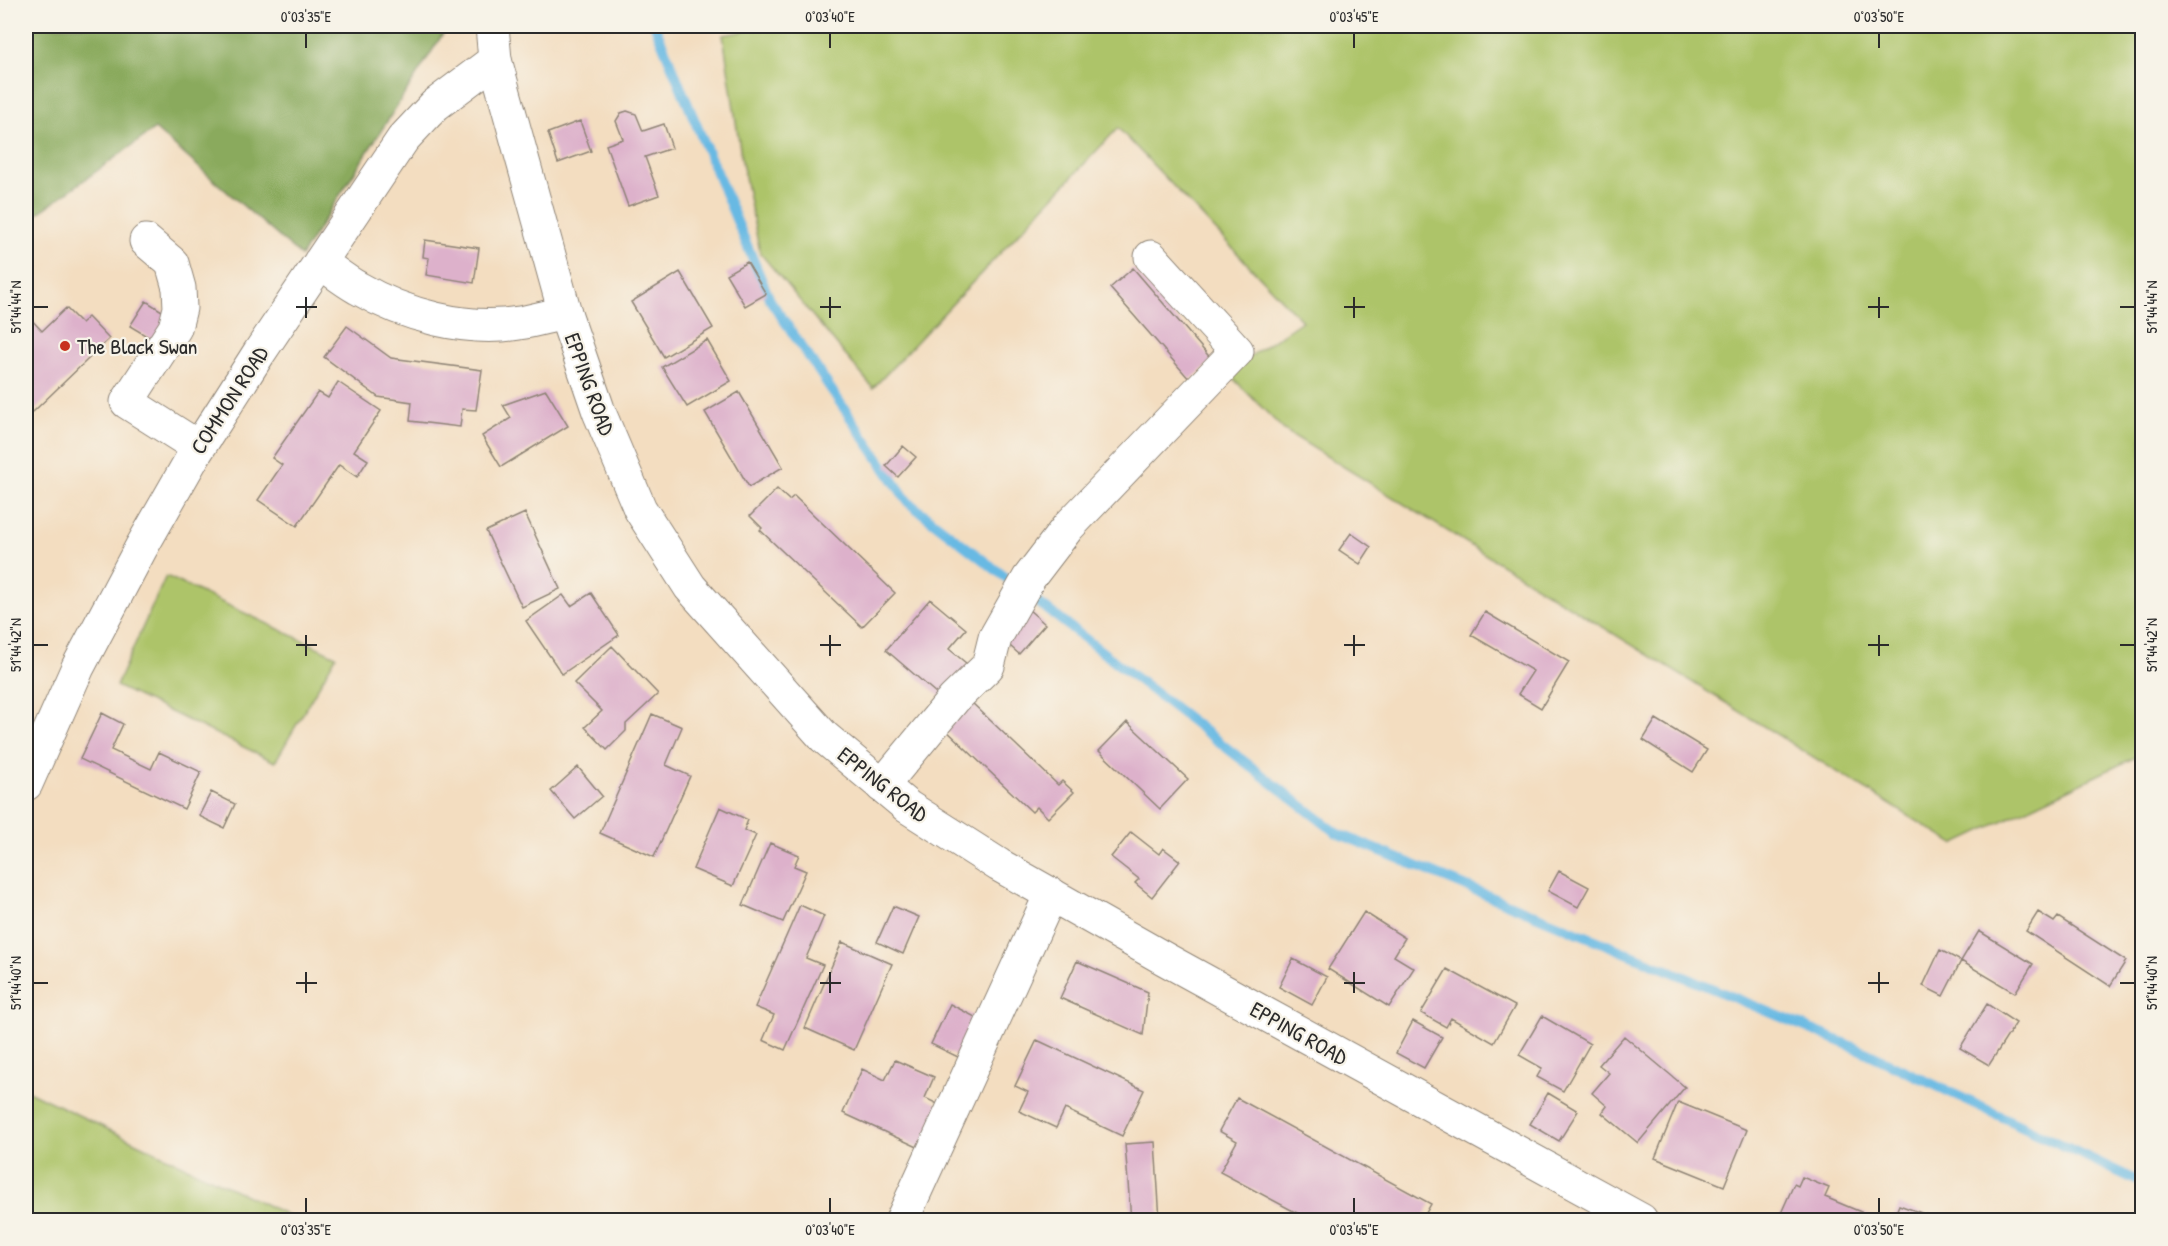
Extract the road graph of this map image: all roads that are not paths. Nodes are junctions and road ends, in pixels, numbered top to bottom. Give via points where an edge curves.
1 (492, 26) edge
2 (495, 60) junction
3 (146, 241) dead end
4 (1151, 257) dead end
5 (320, 262) junction
6 (565, 313) junction
7 (198, 447) junction
8 (26, 784) edge
9 (882, 786) junction
10 (1051, 894) junction
11 (902, 1221) edge
12 (1641, 1221) edge

1 - 2 main road, EPPING ROAD
2 - 5 main road, COMMON ROAD via 435,105 403,139
2 - 6 main road, EPPING ROAD
3 - 7 main road via 172,263 180,308 175,328 127,402
4 - 9 main road via 1238,351 1068,527 1029,578 995,638 988,666 954,699
5 - 6 main road via 359,289 400,308 438,319 477,325 517,323
5 - 7 main road, COMMON ROAD
6 - 9 main road, EPPING ROAD via 599,412 640,510 690,587 824,738
7 - 8 main road, COMMON ROAD via 78,667
9 - 10 main road, EPPING ROAD via 908,807
10 - 11 main road
10 - 12 main road, EPPING ROAD

